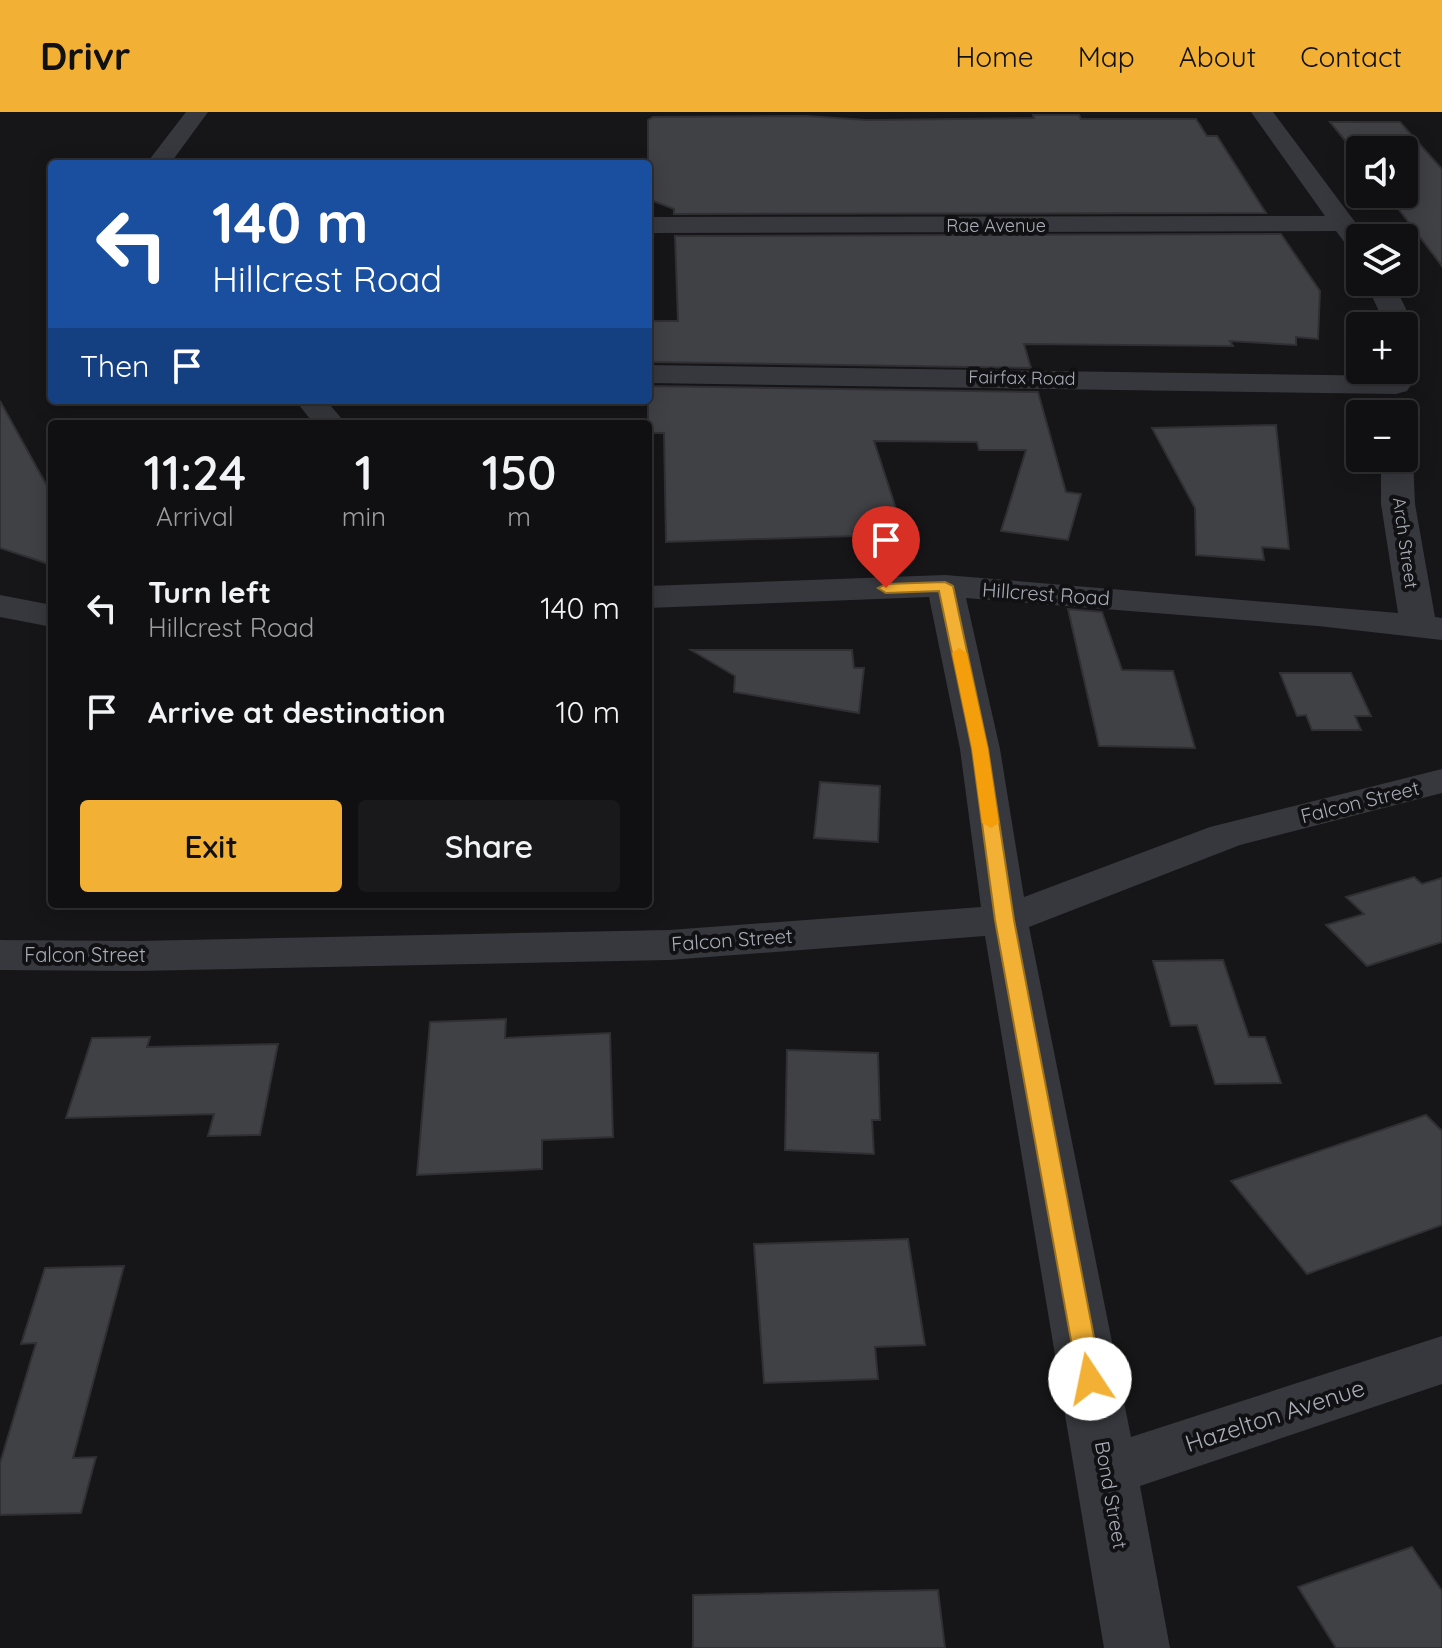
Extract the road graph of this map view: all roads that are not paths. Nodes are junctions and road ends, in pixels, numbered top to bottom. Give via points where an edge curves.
1 (197, 112) edge
2 (1262, 112) edge
3 (161, 160) edge
4 (1345, 223) joint
5 (652, 225) edge
6 (652, 374) edge
7 (1395, 390) edge
8 (313, 404) edge
9 (327, 420) edge
10 (1397, 472) edge
11 (945, 586) junction
12 (652, 597) edge
13 (0, 606) edge
14 (48, 615) edge
15 (1430, 628) edge
16 (1442, 781) edge
17 (1005, 920) junction
18 (0, 955) edge
19 (1442, 1360) edge
20 (1107, 1471) junction
21 (1137, 1648) edge

1 - 3 street
2 - 4 street
4 - 5 street, Rae Avenue
6 - 7 street, Fairfax Road
8 - 9 street
10 - 15 street, Arch Street via 1398,504
11 - 12 street, Hillcrest Road
11 - 15 street, Hillcrest Road
11 - 17 street, Bond Street via 980,749
13 - 14 street
16 - 17 street, Falcon Street via 1225,836
17 - 18 street, Falcon Street via 669,945
17 - 20 street, Bond Street
19 - 20 street, Hazelton Avenue
20 - 21 street, Bond Street

